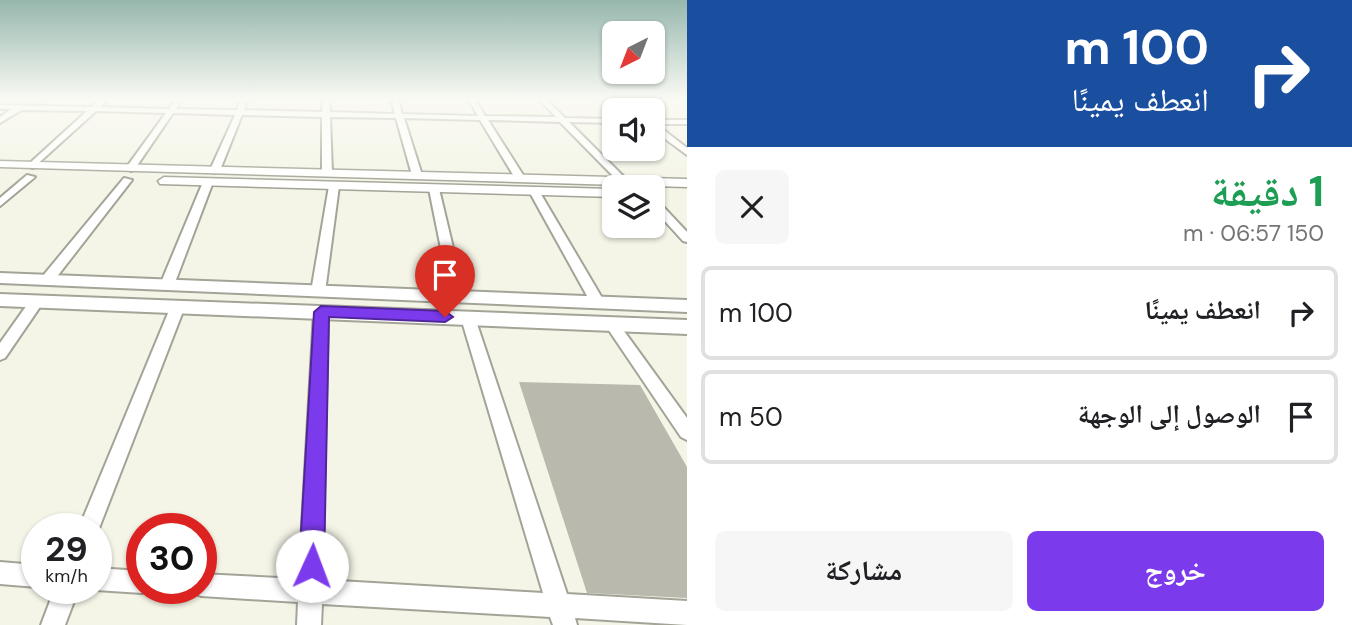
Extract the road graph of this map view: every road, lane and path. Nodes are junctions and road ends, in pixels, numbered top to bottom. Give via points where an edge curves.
1 (76, 128) edge
2 (160, 128) edge
3 (232, 128) edge
4 (326, 128) edge
5 (403, 128) edge
6 (488, 128) edge
7 (570, 128) edge
8 (665, 134) edge
9 (687, 152) edge
10 (0, 164) edge
11 (215, 170) junction
12 (32, 171) junction
13 (327, 173) junction
14 (129, 174) junction
15 (417, 175) junction
16 (617, 175) edge
17 (0, 176) edge
18 (520, 178) junction
19 (602, 180) edge
20 (208, 182) junction
21 (665, 182) edge
22 (687, 183) edge
23 (334, 186) junction
24 (434, 188) junction
25 (534, 191) junction
26 (602, 193) edge
27 (665, 194) edge
28 (687, 195) edge
29 (0, 203) edge
30 (665, 215) edge
31 (687, 239) edge
32 (0, 278) edge
33 (47, 280) junction
34 (167, 285) junction
35 (318, 292) junction
36 (458, 298) junction
37 (0, 300) edge
38 (37, 301) junction
39 (598, 303) junction
40 (178, 306) junction
41 (687, 306) edge
42 (321, 312) junction
43 (468, 318) junction
44 (611, 323) junction
45 (687, 327) edge
46 (0, 354) edge
47 (687, 432) edge
48 (96, 513) edge
49 (0, 573) edge
50 (21, 575) edge
51 (217, 586) edge
52 (311, 592) junction
53 (61, 604) edge
54 (687, 613) edge
55 (562, 615) edge
56 (53, 625) edge
57 (309, 625) edge

1 - 12 street
2 - 14 street
3 - 11 street
4 - 13 street
5 - 15 street
6 - 18 street
7 - 16 street
8 - 9 street
10 - 12 street
11 - 13 street
11 - 14 street
12 - 14 street
12 - 17 street
12 - 29 street
13 - 15 street
14 - 20 street
14 - 33 street
15 - 18 street
18 - 19 street
20 - 23 street
20 - 34 street
21 - 22 street
23 - 24 street
23 - 35 street
24 - 25 street
24 - 36 street
25 - 26 street
25 - 39 street
27 - 28 street
30 - 31 street
32 - 33 main road
33 - 34 main road
34 - 35 main road
35 - 36 main road
36 - 39 main road
37 - 38 main road
38 - 40 main road
38 - 46 street
39 - 41 main road
40 - 42 main road
40 - 48 street
42 - 43 main road
42 - 52 street
43 - 44 main road
43 - 55 street
44 - 45 main road
44 - 47 street
49 - 50 street
51 - 52 street
52 - 55 street
52 - 57 street
53 - 56 street
54 - 55 street

